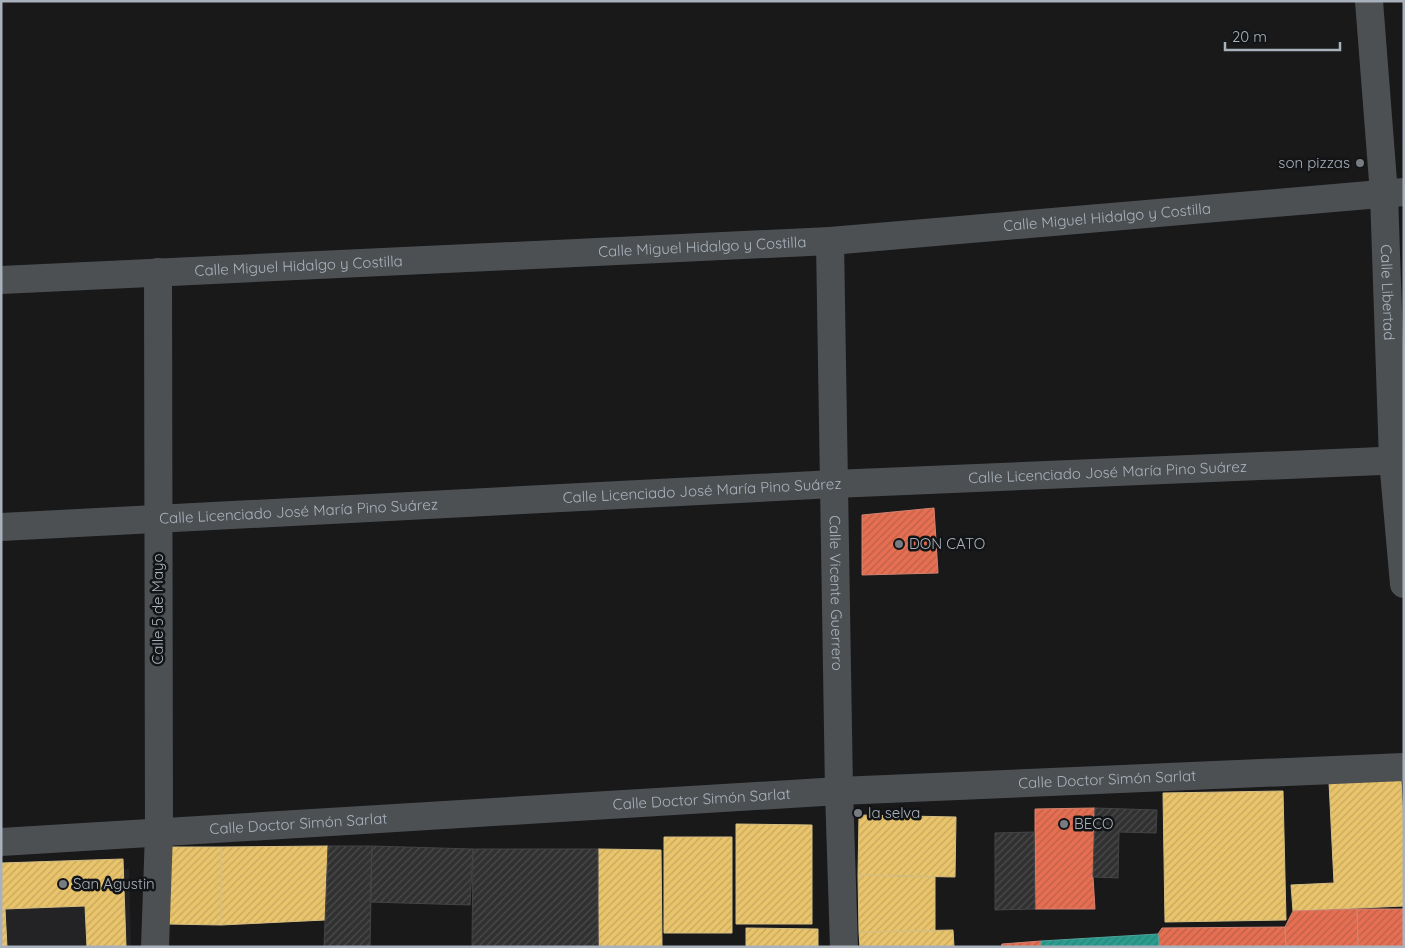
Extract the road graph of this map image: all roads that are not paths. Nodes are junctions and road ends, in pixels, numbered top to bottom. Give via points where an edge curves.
1 (1369, 1) edge
2 (1394, 193) edge
3 (830, 241) junction
4 (158, 272) junction
5 (1, 280) edge
6 (1398, 460) edge
7 (834, 484) junction
8 (158, 518) junction
9 (1, 527) edge
10 (1404, 584) edge
11 (1404, 767) edge
12 (839, 791) junction
13 (159, 833) junction
14 (1, 842) edge
15 (155, 947) edge
16 (844, 947) edge

1 - 2 street, Calle Libertad
2 - 3 street, Calle Miguel Hidalgo y Costilla
2 - 6 street, Calle Libertad
3 - 4 street, Calle Miguel Hidalgo y Costilla
3 - 7 street, Calle Vicente Guerrero
4 - 5 street, Calle Miguel Hidalgo y Costilla
4 - 8 street, Calle 5 de Mayo
6 - 7 street, Calle Licenciado José María Pino Suárez
6 - 10 street, Calle Libertad
7 - 8 street, Calle Licenciado José María Pino Suárez
7 - 12 street, Calle Vicente Guerrero
8 - 9 street, Calle Licenciado José María Pino Suárez
8 - 13 street, Calle 5 de Mayo
11 - 12 street, Calle Doctor Simón Sarlat
12 - 13 street, Calle Doctor Simón Sarlat
12 - 16 street, Calle Vicente Guerrero
13 - 14 street, Calle Doctor Simón Sarlat
13 - 15 street, Calle 5 de Mayo

